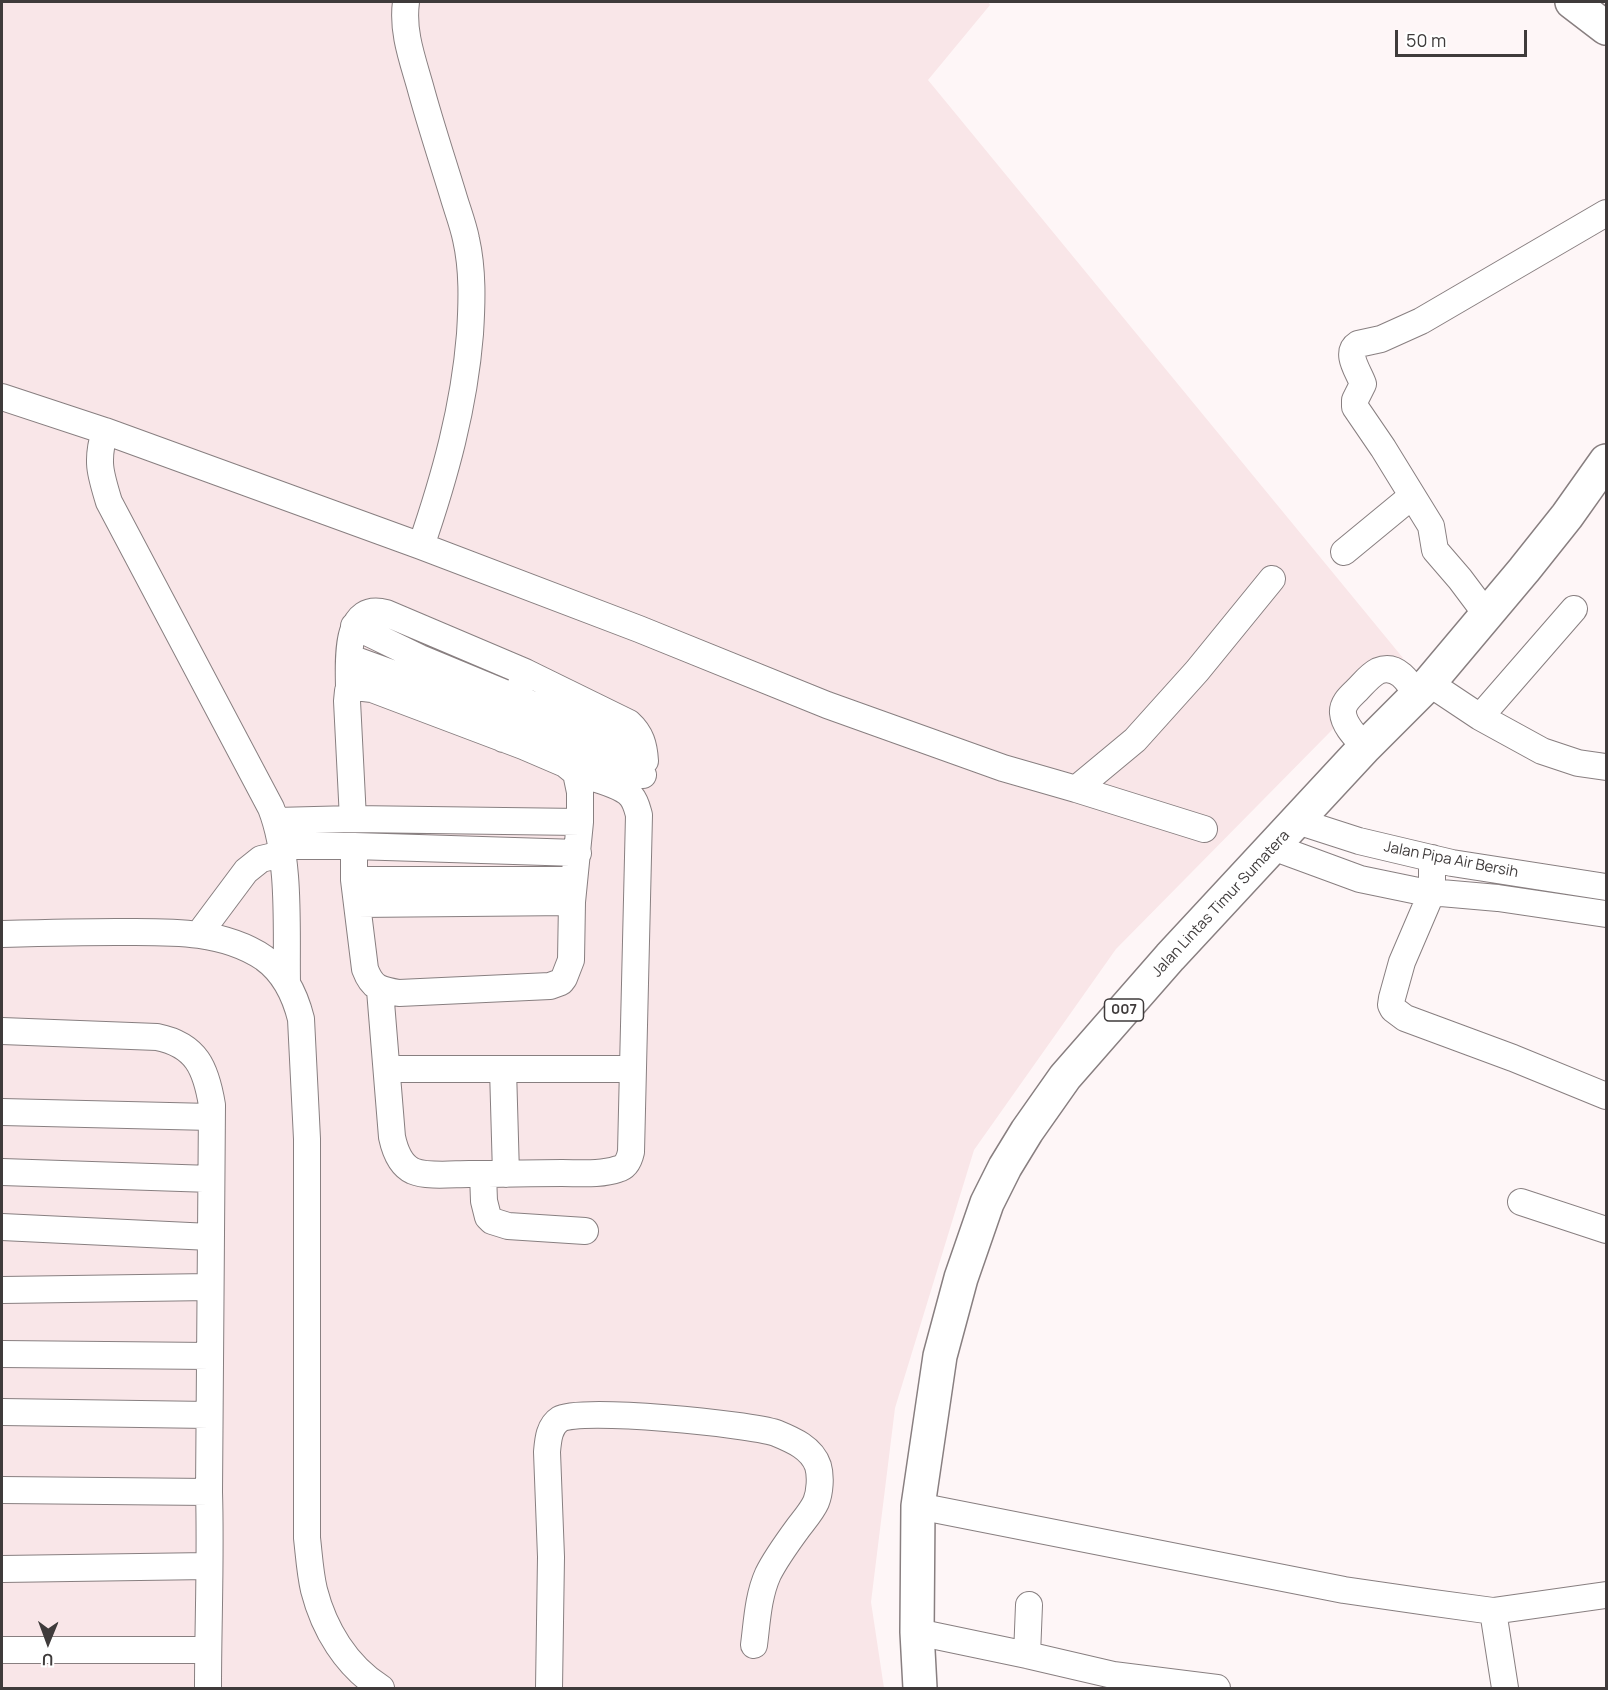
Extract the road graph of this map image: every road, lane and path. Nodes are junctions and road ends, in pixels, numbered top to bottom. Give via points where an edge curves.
1 (406, 2) edge
2 (1572, 2) edge
3 (1606, 28) edge
4 (1606, 213) edge
5 (2, 397) edge
6 (105, 431) junction
7 (1606, 461) edge
8 (1412, 496) junction
9 (421, 546) junction
10 (1344, 552) dead end
11 (1272, 579) dead end
12 (1574, 609) dead end
13 (1487, 615) junction
14 (354, 626) junction
15 (350, 658) junction
16 (525, 672) junction
17 (1423, 689) junction
18 (349, 690) junction
19 (1480, 717) junction
20 (509, 719) junction
21 (1365, 747) junction
22 (1606, 767) edge
23 (576, 773) junction
24 (640, 775) junction
25 (1076, 789) junction
26 (353, 819) junction
27 (276, 821) junction
28 (1297, 821) junction
29 (580, 822) junction
30 (1203, 829) dead end
31 (354, 846) junction
32 (1274, 847) junction
33 (281, 850) junction
34 (578, 853) junction
35 (1432, 858) junction
36 (1606, 887) edge
37 (573, 891) junction
38 (356, 892) junction
39 (1432, 892) junction
40 (1606, 914) edge
41 (2, 934) edge
42 (199, 934) junction
43 (287, 983) junction
44 (380, 990) junction
45 (2, 1031) edge
46 (387, 1069) junction
47 (503, 1069) junction
48 (633, 1069) junction
49 (1606, 1096) edge
50 (2, 1112) edge
51 (211, 1117) junction
52 (2, 1172) edge
53 (494, 1174) junction
54 (210, 1179) junction
55 (1521, 1202) dead end
56 (2, 1227) edge
57 (1606, 1230) edge
58 (585, 1231) dead end
59 (210, 1237) junction
60 (210, 1287) junction
61 (2, 1290) edge
62 (2, 1354) edge
63 (210, 1356) junction
64 (2, 1412) edge
65 (209, 1415) junction
66 (2, 1490) edge
67 (209, 1492) junction
68 (918, 1506) junction
69 (208, 1566) junction
70 (2, 1569) edge
71 (1606, 1595) edge
72 (1029, 1605) dead end
73 (1493, 1611) junction
74 (917, 1632) junction
75 (754, 1645) dead end
76 (2, 1650) edge
77 (208, 1650) junction
78 (1027, 1655) junction
79 (208, 1689) edge
80 (381, 1689) edge
81 (549, 1689) edge
82 (920, 1689) edge
83 (1217, 1689) edge
84 (1505, 1689) edge

1 - 9 street via 406,36 466,238 472,290 461,405 442,483
2 - 3 highway
4 - 8 street via 1421,321 1381,339 1355,345 1353,359 1363,384 1355,407
5 - 6 street
6 - 9 street
6 - 27 street via 99,459 109,502
7 - 13 highway, Jalan Lintas Timur Sumatera / 007
8 - 10 street
8 - 13 street via 1431,526 1435,550
9 - 25 street via 827,705 1003,768
11 - 25 street via 1135,740
12 - 19 street
13 - 17 highway, Jalan Lintas Timur Sumatera / 007
14 - 15 street
14 - 16 street via 365,614 380,612
14 - 20 street via 420,658
15 - 18 street
15 - 20 street
16 - 20 street
16 - 24 street via 637,730 641,739
17 - 19 street
17 - 21 highway, Jalan Lintas Timur Sumatera / 007
17 - 21 street via 1401,674 1384,670 1376,672 1349,698 1343,707 1345,720
18 - 20 street via 372,689
18 - 26 street
19 - 22 street via 1542,751
20 - 23 street via 523,746 565,764
20 - 24 street
21 - 28 highway, Jalan Lintas Timur Sumatera / 007
23 - 24 street via 625,791
23 - 29 street
24 - 48 street
25 - 30 street
26 - 27 street
26 - 29 street
27 - 33 street
28 - 32 highway, Jalan Lintas Timur Sumatera / 007
28 - 35 street, Jalan Pipa Air Bersih
29 - 34 street
31 - 33 street
31 - 34 street
31 - 38 street
32 - 39 street via 1360,879
32 - 68 highway, Jalan Lintas Timur Sumatera / 007 via 1065,1077 1005,1167 964,1267 940,1356
33 - 42 street via 246,871
33 - 43 street
34 - 37 street
35 - 36 street, Jalan Pipa Air Bersih
35 - 39 street
37 - 38 street
37 - 44 street via 571,960 564,978 556,984 399,993
38 - 44 street via 365,969
39 - 40 street
39 - 49 street via 1402,962 1392,998 1395,1011
41 - 42 street
42 - 43 street via 244,947 264,958
43 - 80 street via 301,1019 307,1139 307,1538 314,1589 324,1618 338,1646 357,1670
44 - 46 street
45 - 51 street via 168,1039 198,1060 205,1073
46 - 47 street
46 - 53 street via 392,1137 396,1153 406,1166 426,1174
47 - 48 street
47 - 53 street
48 - 53 street via 631,1152 623,1167 590,1173
50 - 51 street
51 - 54 street
52 - 54 street
53 - 58 street via 484,1201 492,1221 508,1226
54 - 59 street
55 - 57 street
56 - 59 street
59 - 60 street
60 - 61 street
60 - 63 street
62 - 63 street
63 - 65 street
64 - 65 street
65 - 67 street
66 - 67 street
67 - 69 street
68 - 73 street via 1344,1590
68 - 74 highway, Jalan Lintas Timur Sumatera / 007
69 - 70 street
69 - 77 street
71 - 73 street
72 - 78 street
73 - 84 street
74 - 78 street
74 - 82 highway, Jalan Lintas Timur Sumatera / 007
75 - 81 street via 760,1599 768,1575 816,1502 820,1477 812,1454 774,1433 735,1425 633,1416 568,1416 552,1426 547,1452 551,1557
76 - 77 street
77 - 79 street
78 - 83 street via 1113,1675

